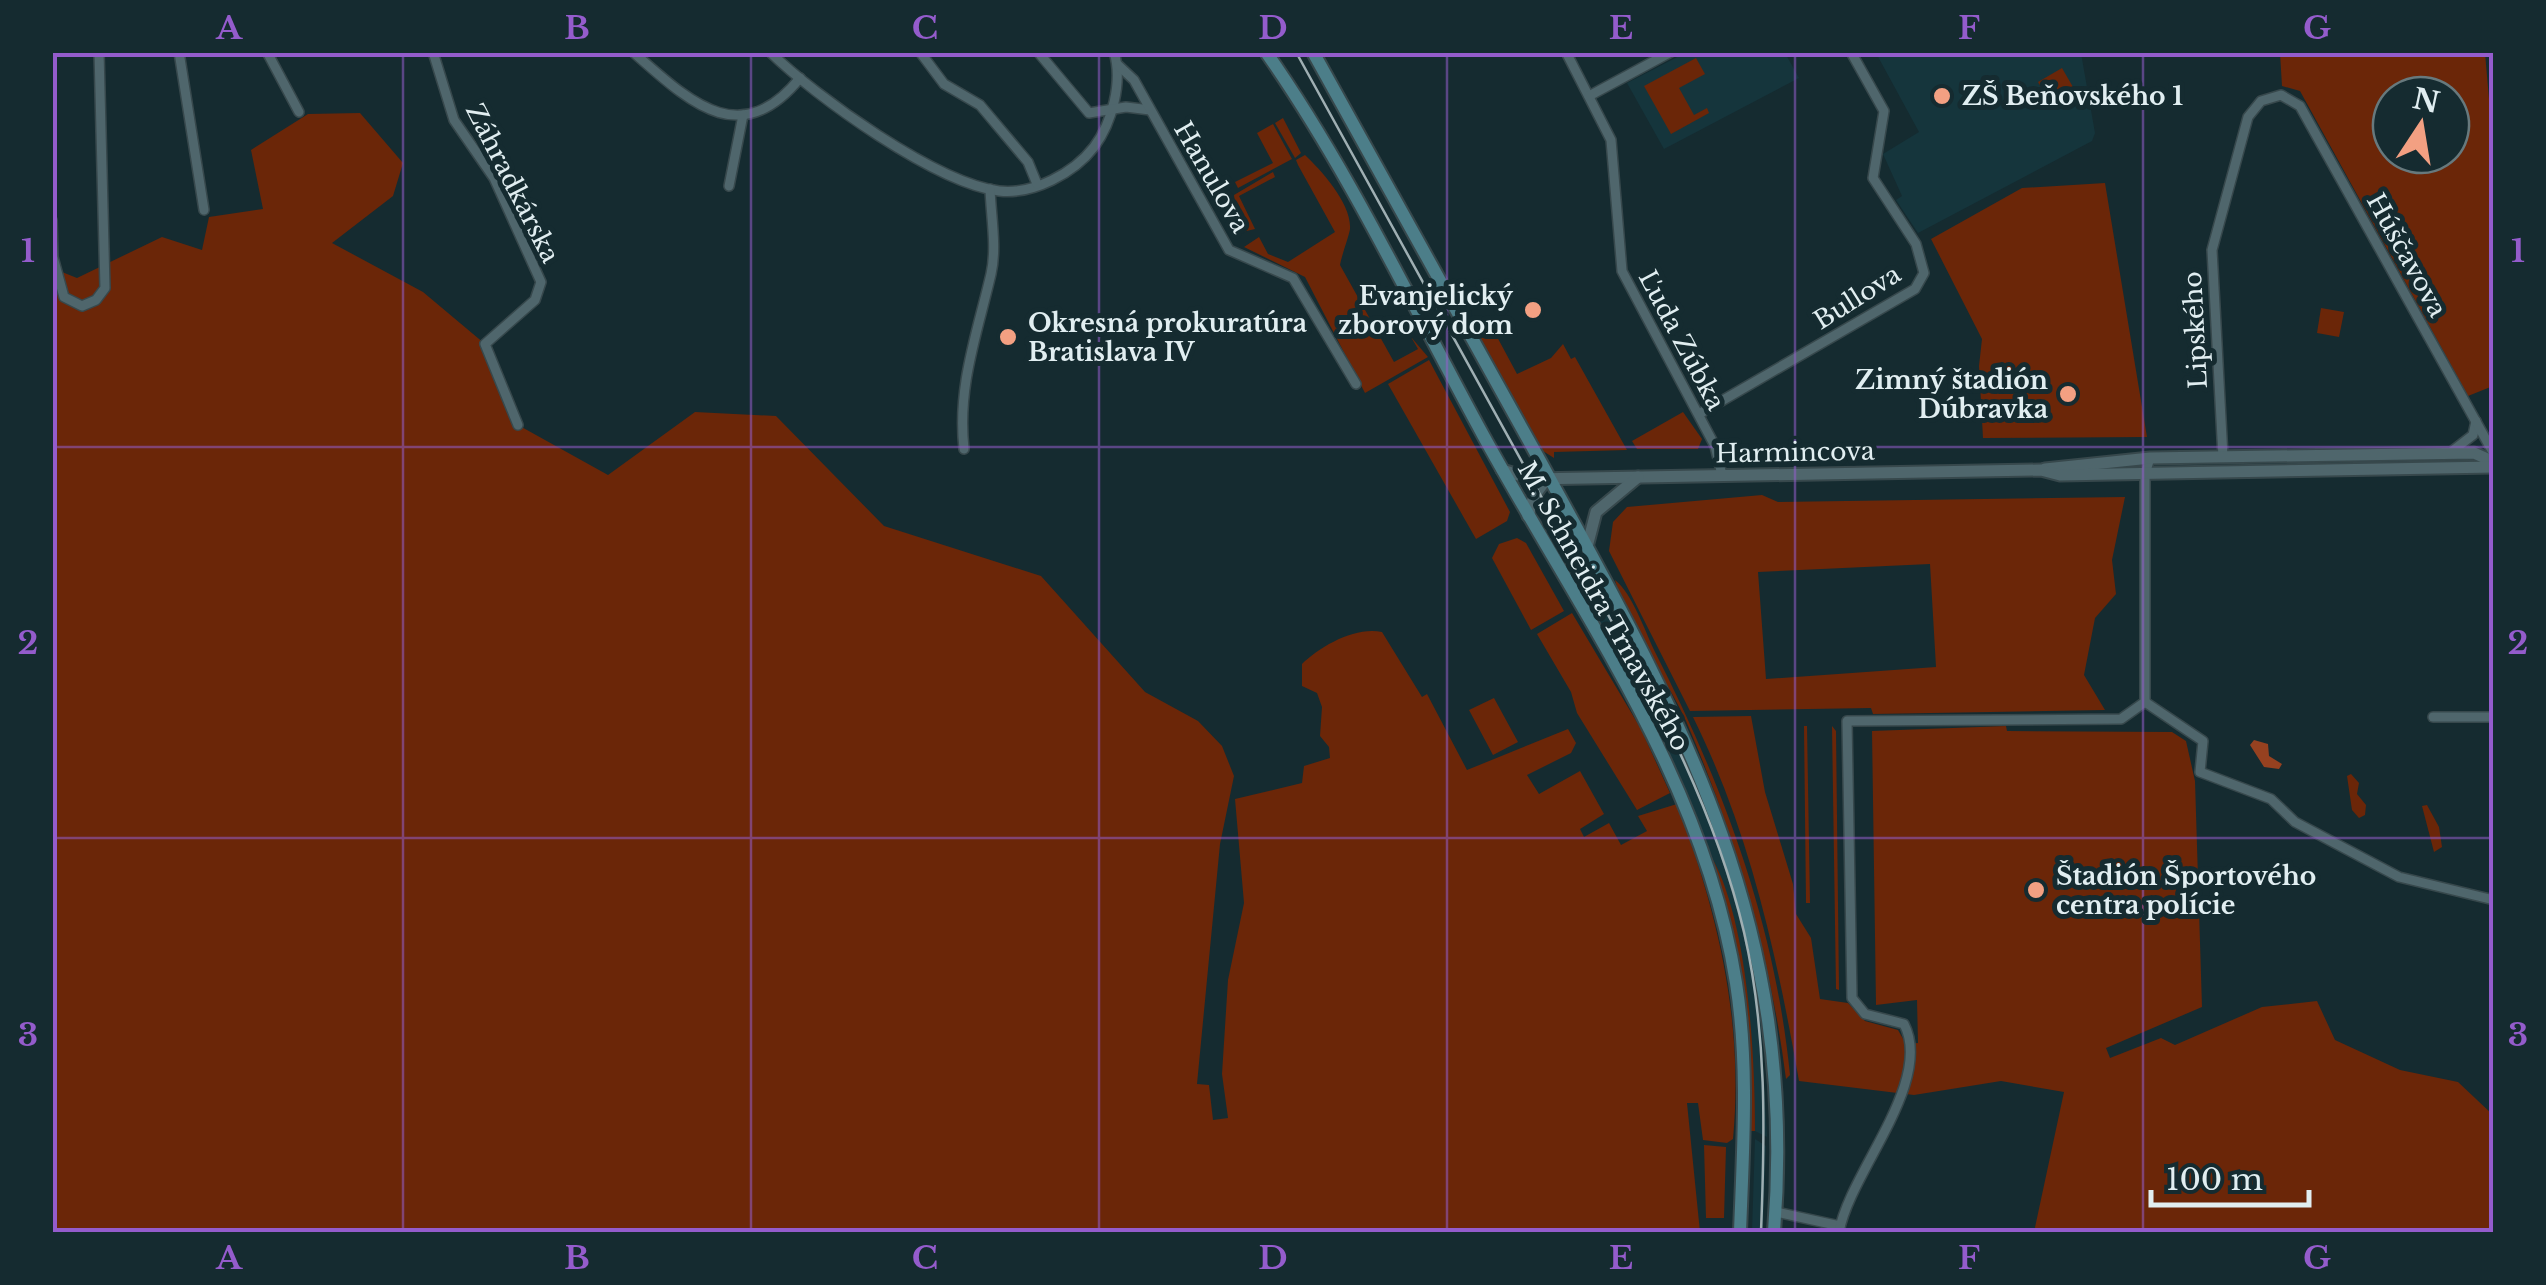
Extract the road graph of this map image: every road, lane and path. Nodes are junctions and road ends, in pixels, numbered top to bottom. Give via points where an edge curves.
1 (99, 52) edge
2 (179, 52) edge
3 (268, 52) edge
4 (433, 52) edge
5 (633, 52) edge
6 (770, 52) edge
7 (920, 52) edge
8 (1038, 52) edge
9 (1114, 52) edge
10 (1266, 52) edge
11 (1313, 52) edge
12 (1566, 52) edge
13 (1671, 52) edge
14 (1852, 52) edge
15 (1118, 66) junction
16 (800, 78) junction
17 (1589, 96) junction
18 (2270, 96) joint
19 (1150, 110) junction
20 (300, 112) dead end
21 (1109, 112) junction
22 (743, 115) junction
23 (1036, 184) junction
24 (728, 186) dead end
25 (990, 189) junction
26 (204, 210) dead end
27 (52, 220) edge
28 (53, 258) edge
29 (1356, 384) dead end
30 (1699, 414) junction
31 (2476, 421) junction
32 (518, 425) dead end
33 (964, 449) dead end
34 (2447, 454) junction
35 (2494, 454) edge
36 (2223, 456) junction
37 (2150, 458) junction
38 (2494, 464) edge
39 (1502, 470) junction
40 (2042, 470) junction
41 (2145, 474) junction
42 (1722, 475) junction
43 (1548, 477) junction
44 (1638, 477) junction
45 (1528, 516) junction
46 (1587, 547) junction
47 (2145, 702) junction
48 (2433, 717) dead end
49 (2494, 718) edge
50 (2494, 900) edge
51 (1776, 1212) junction
52 (1840, 1229) edge
53 (1740, 1232) edge
54 (1774, 1232) edge

1 - 28 street via 106,288 82,306 64,297
2 - 26 street
3 - 20 street
4 - 32 street, Záhradkárska via 454,120 494,178 541,282 535,300 485,344
5 - 22 street via 711,112
6 - 16 street, Hanulova
7 - 23 street via 944,84 980,104 1028,162
8 - 21 street via 1087,112
9 - 15 street, Hanulova
10 - 39 main road, M. Schneidra Trnavského via 1306,112
11 - 43 main road, M. Schneidra Trnavského
12 - 17 street, Ľuda Zúbka
13 - 17 street
14 - 30 street, Bullova via 1884,111 1873,178 1916,244 1924,273 1915,289
15 - 19 street, Hanulova via 1128,71
15 - 21 street, Hanulova
16 - 22 street via 772,104
16 - 25 street, Hanulova via 904,148
17 - 30 street, Ľuda Zúbka via 1611,140 1622,272
18 - 31 street, Húščavova via 2300,106
18 - 36 street, Lipského via 2248,117 2212,250
19 - 21 street
19 - 29 street, Hanulova via 1229,250 1294,278
21 - 23 street, Hanulova via 1100,138 1079,164
22 - 24 street
23 - 25 street, Hanulova
25 - 33 street via 991,273 970,347
27 - 28 street
30 - 42 street, Ľuda Zúbka
31 - 34 street via 2473,435
31 - 35 street, Húščavova
34 - 36 street, Harmincova
34 - 38 street, Harmincova via 2474,454
36 - 37 street, Harmincova
37 - 40 street, Harmincova
37 - 41 street
38 - 41 street, Harmincova
39 - 43 street, Harmincova
39 - 45 main road, M. Schneidra Trnavského
40 - 41 street, Harmincova
40 - 42 street, Harmincova
41 - 47 street
42 - 44 street, Harmincova
43 - 44 street, Harmincova
43 - 45 street
43 - 46 main road, M. Schneidra Trnavského
44 - 46 street via 1596,512
45 - 53 main road, M. Schneidra Trnavského via 1656,740 1707,866 1742,1032
46 - 51 main road, M. Schneidra Trnavského via 1681,731 1737,871 1770,1028
47 - 50 street via 2203,740 2205,778 2271,799 2295,822 2399,876
47 - 52 street via 2121,719 1846,722 1852,998 1865,1014 1904,1024 1910,1067
48 - 49 street
51 - 52 street
51 - 54 main road, M. Schneidra Trnavského

